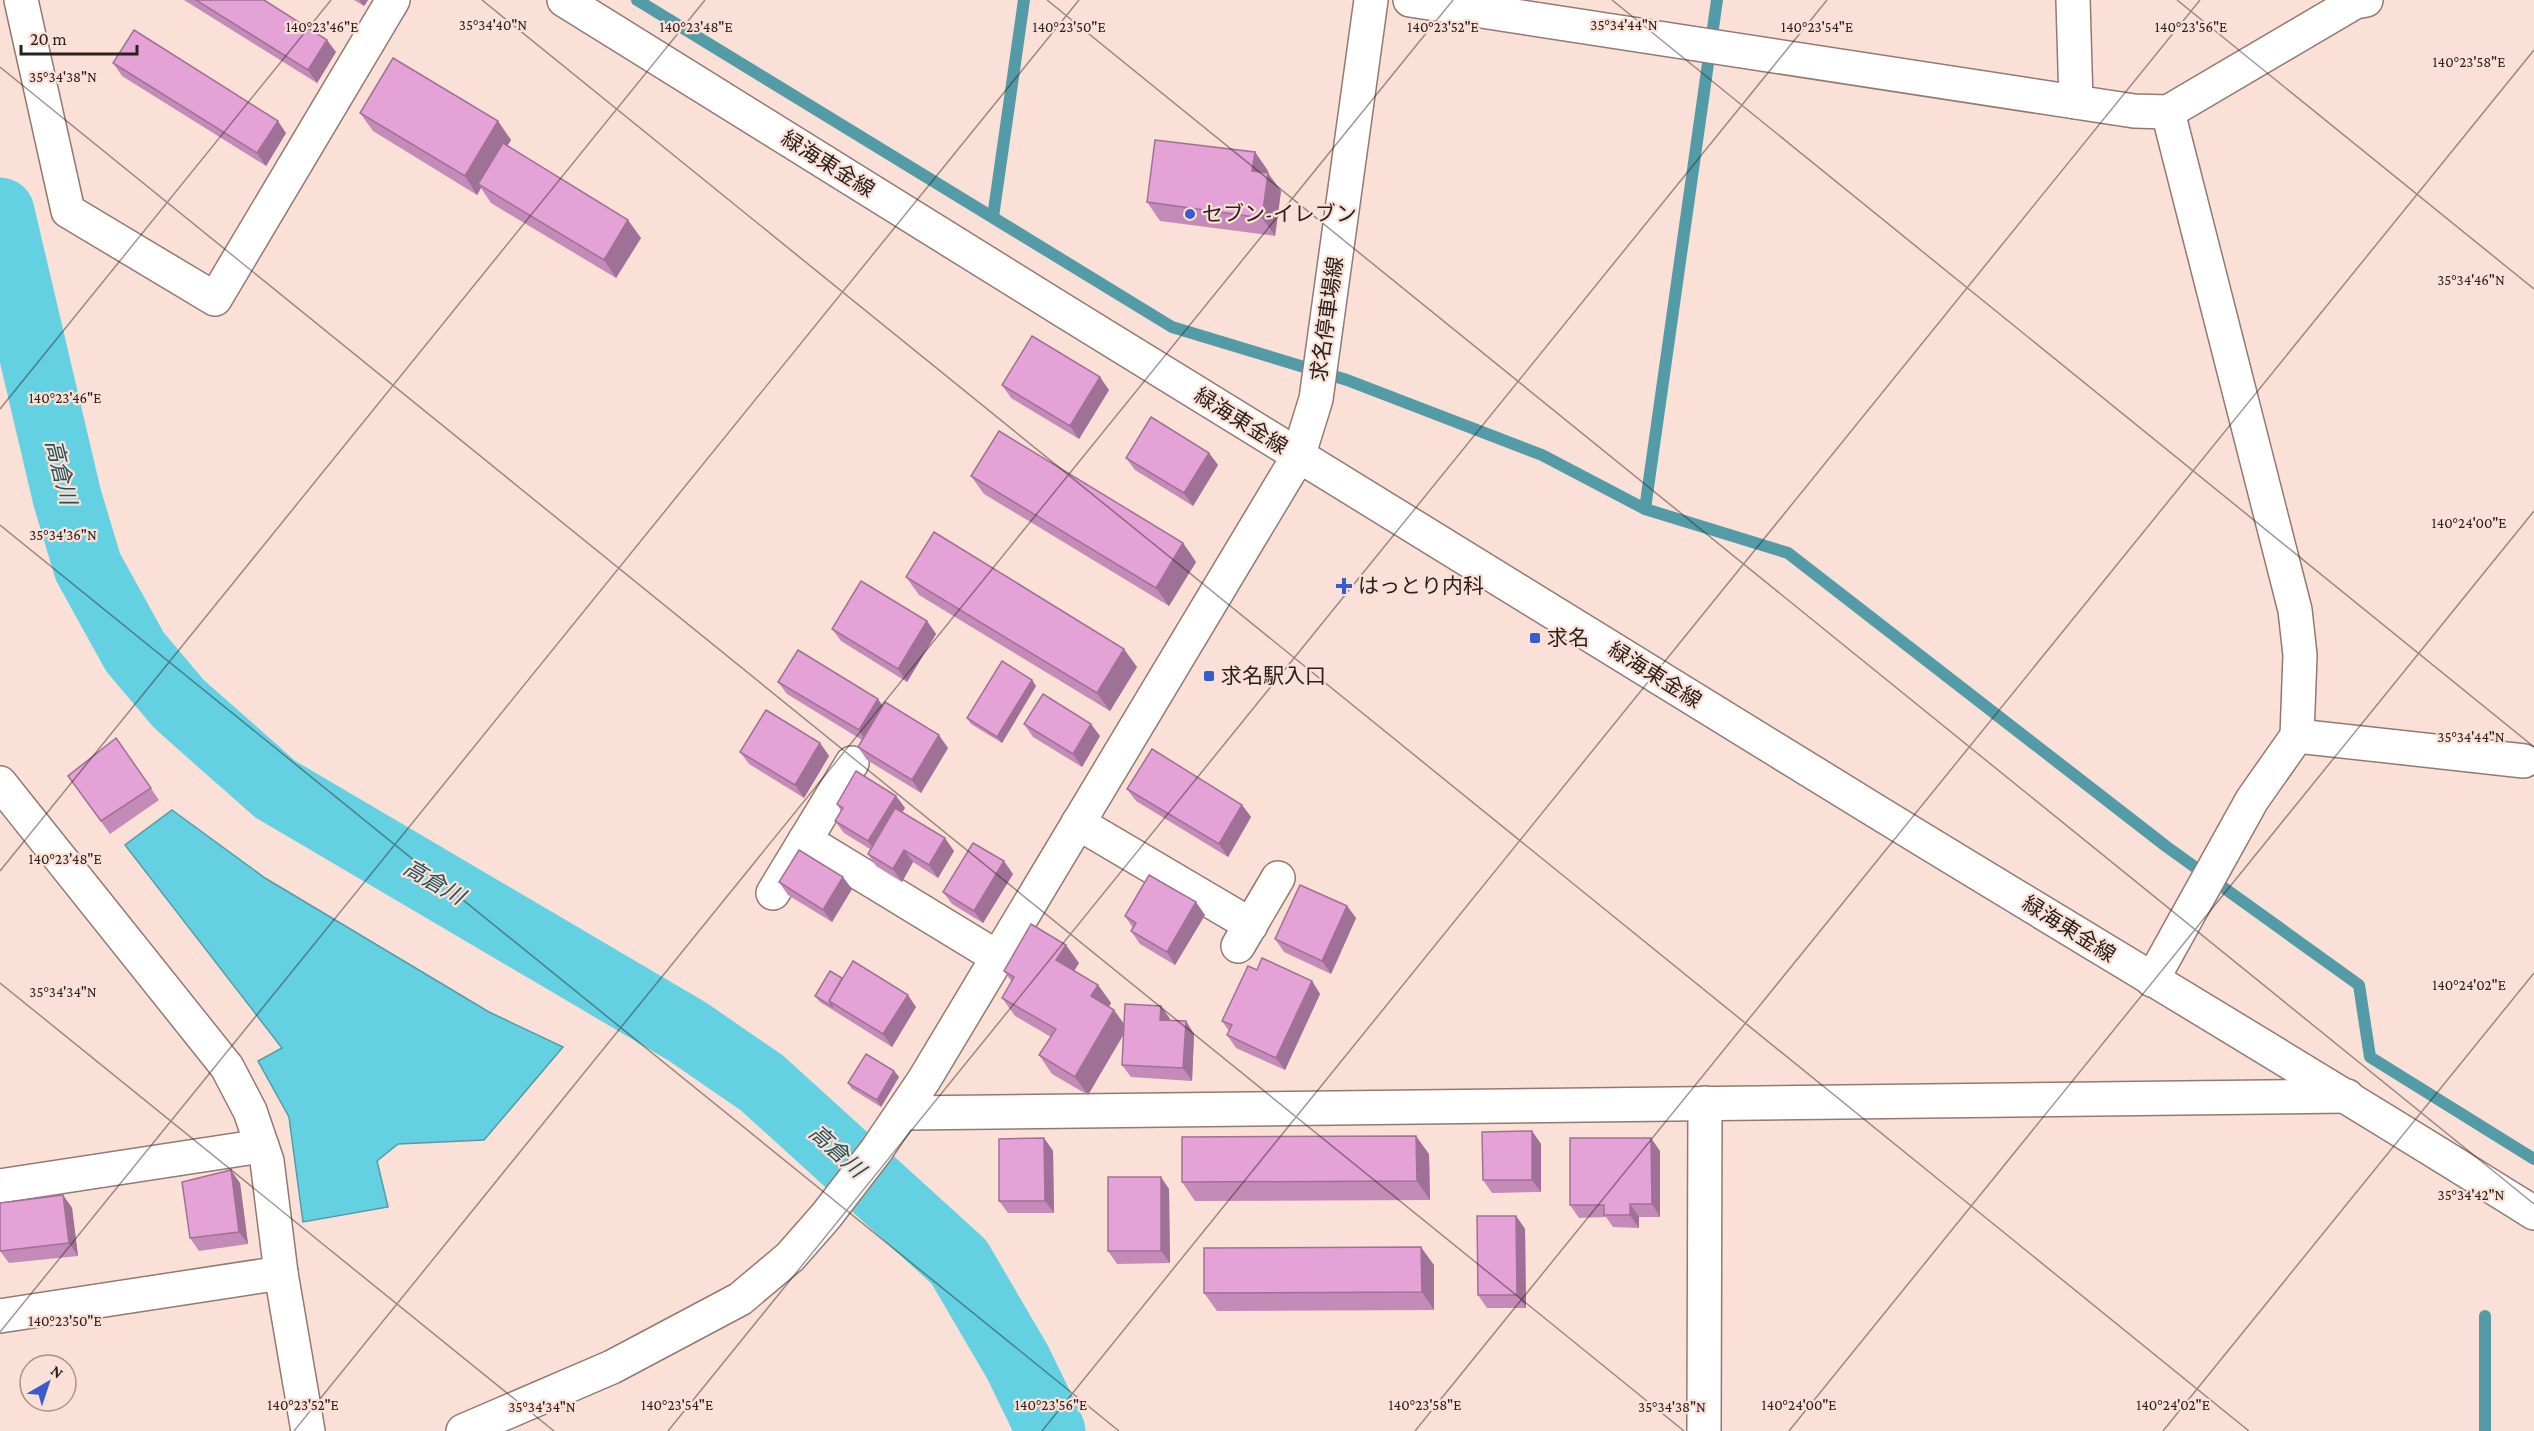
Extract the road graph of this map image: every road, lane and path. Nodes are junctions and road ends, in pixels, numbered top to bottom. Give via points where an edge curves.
1 (21, 0) edge
2 (393, 0) edge
3 (564, 0) edge
4 (1371, 0) edge
5 (1410, 0) edge
6 (2073, 0) edge
7 (2366, 0) edge
8 (2076, 102) junction
9 (2168, 112) junction
10 (1298, 457) junction
11 (2297, 736) junction
12 (2524, 761) dead end
13 (852, 763) dead end
14 (0, 783) edge
15 (1078, 823) junction
16 (805, 840) junction
17 (1278, 878) dead end
18 (772, 893) dead end
19 (997, 957) junction
20 (2152, 980) junction
21 (2347, 1096) junction
22 (1705, 1103) junction
23 (902, 1113) junction
24 (262, 1146) junction
25 (0, 1186) edge
26 (2534, 1213) edge
27 (281, 1273) junction
28 (0, 1316) edge
29 (308, 1431) edge
30 (463, 1431) edge
31 (1704, 1431) edge

1 - 2 street via 68,211 215,299
3 - 10 street, 緑海東金線
4 - 10 street, 求名停車場線 via 1316,399
5 - 8 street
6 - 8 street
7 - 9 street via 2355,2
8 - 9 street
9 - 11 street via 2295,610 2300,656
10 - 15 street, 求名停車場線
10 - 20 street, 緑海東金線
11 - 12 street
11 - 20 street via 2252,800
13 - 16 street
14 - 24 street via 227,1067 250,1111
15 - 17 street via 1244,935
15 - 19 street, 求名停車場線
16 - 18 street
16 - 19 street
19 - 23 street, 求名停車場線
20 - 21 street, 緑海東金線
21 - 22 street
21 - 26 street, 緑海東金線
22 - 23 street
22 - 31 street
23 - 30 street, 求名停車場線 via 826,1216 790,1257 740,1299 612,1367
24 - 25 street
24 - 27 street
27 - 28 street
27 - 29 street

